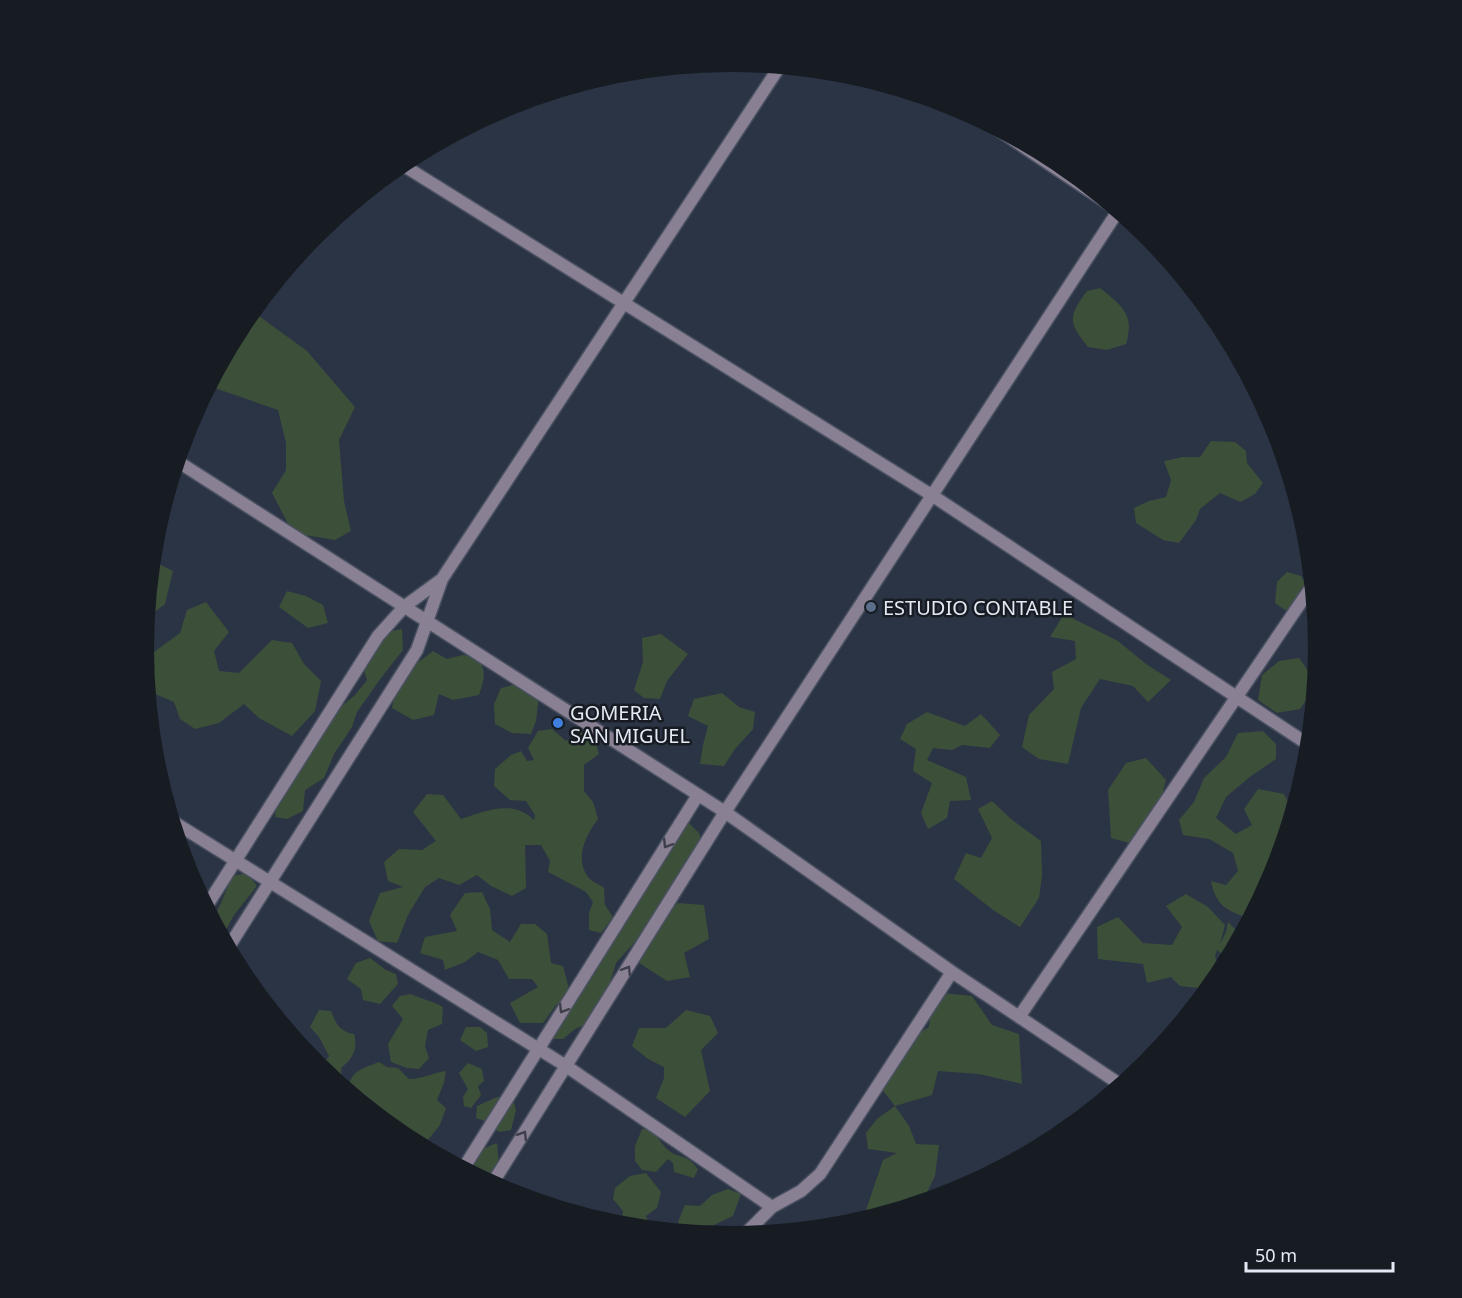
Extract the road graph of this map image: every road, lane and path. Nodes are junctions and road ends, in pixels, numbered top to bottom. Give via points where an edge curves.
1 (775, 74) edge
2 (410, 169) edge
3 (1113, 217) edge
4 (623, 301) junction
5 (184, 466) edge
6 (933, 496) junction
7 (442, 579) junction
8 (1305, 596) edge
9 (405, 606) junction
10 (427, 620) junction
11 (1238, 698) junction
12 (1301, 739) edge
13 (698, 795) junction
14 (725, 812) junction
15 (183, 828) edge
16 (236, 860) junction
17 (270, 882) junction
18 (211, 899) edge
19 (233, 940) edge
20 (952, 972) junction
21 (1019, 1017) junction
22 (538, 1050) junction
23 (566, 1066) junction
24 (1114, 1080) edge
25 (468, 1162) edge
26 (497, 1176) edge
27 (772, 1207) junction
28 (754, 1225) edge

1 - 4 street
2 - 4 street
3 - 6 street
4 - 6 street
4 - 7 street
5 - 9 street
6 - 11 street
6 - 14 street
7 - 9 street
7 - 10 street
8 - 11 street
9 - 10 street
9 - 16 street via 378,636
10 - 13 street
10 - 17 street via 417,650
11 - 12 street
11 - 21 street
13 - 14 street
13 -> 22 street
14 - 20 street
23 -> 14 street
15 - 16 street
16 - 17 street
16 - 18 street
17 - 19 street
17 - 22 street
20 - 21 street
20 - 27 street via 820,1174 801,1191
21 - 24 street
22 - 23 street
22 - 25 street
26 -> 23 street
23 - 27 street
27 - 28 street

